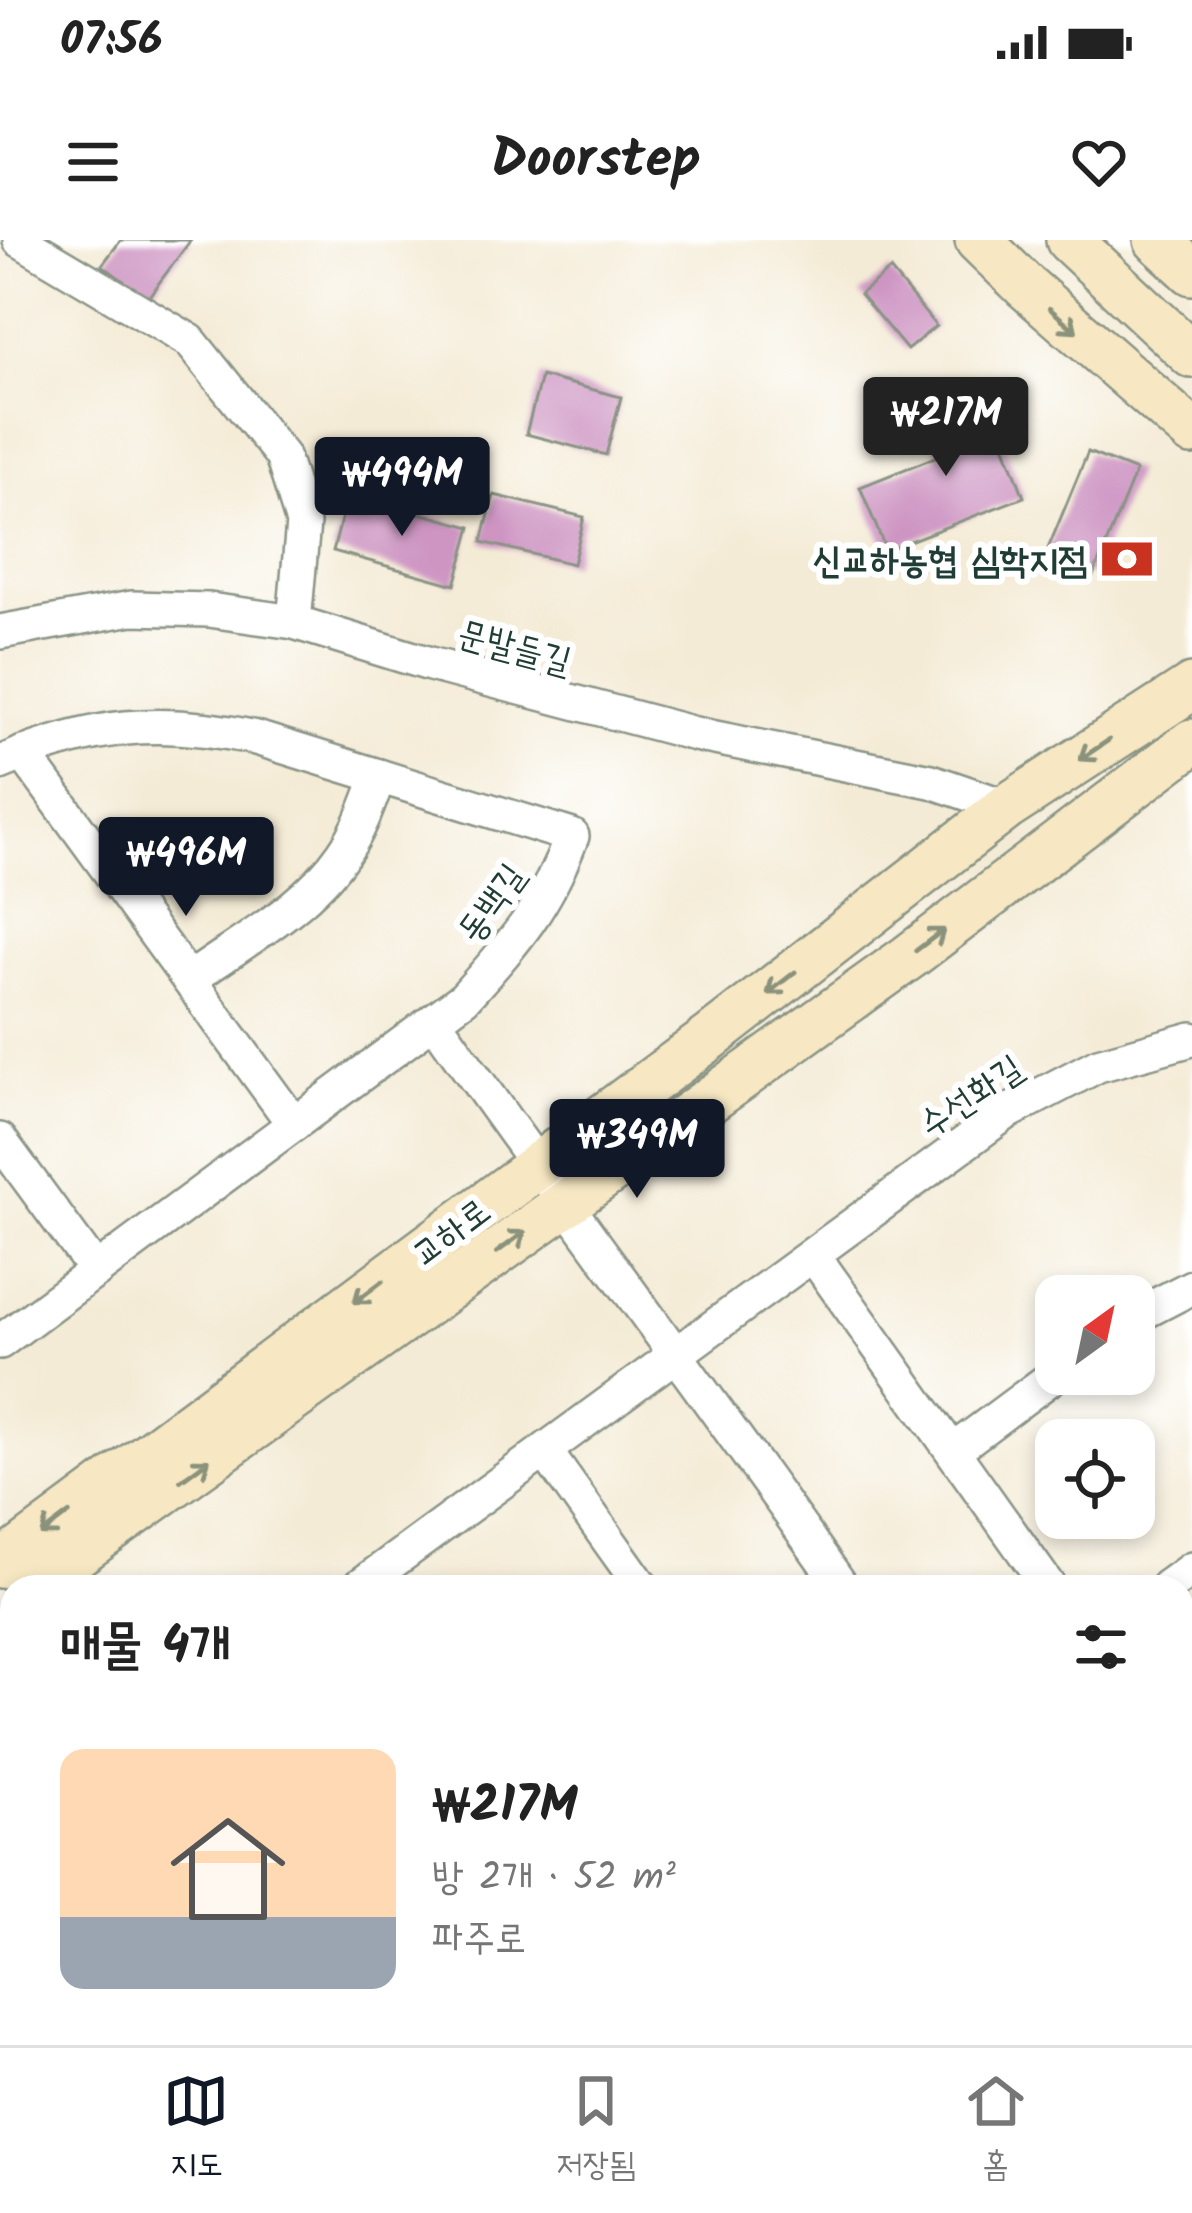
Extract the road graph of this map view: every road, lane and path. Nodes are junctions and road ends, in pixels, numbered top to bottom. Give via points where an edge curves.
1 (20, 240) edge
2 (978, 240) edge
3 (1069, 240) edge
4 (1156, 240) edge
5 (1192, 272) edge
6 (1192, 356) edge
7 (1192, 432) edge
8 (294, 622) junction
9 (0, 632) edge
10 (1188, 684) edge
11 (1188, 746) edge
12 (11, 758) edge
13 (379, 776) junction
14 (1007, 807) junction
15 (189, 980) junction
16 (434, 1020) junction
17 (1192, 1040) edge
18 (294, 1124) junction
19 (0, 1140) edge
20 (537, 1167) junction
21 (566, 1203) junction
22 (812, 1256) junction
23 (96, 1271) junction
24 (1192, 1287) edge
25 (1155, 1306) edge
26 (0, 1342) edge
27 (678, 1354) junction
28 (1035, 1390) edge
29 (954, 1450) junction
30 (545, 1451) junction
31 (0, 1564) edge
32 (49, 1575) edge
33 (374, 1575) edge
34 (633, 1575) edge
35 (834, 1575) edge
36 (1041, 1575) edge

1 - 8 street via 190,341 282,456 303,524
2 -> 7 street
3 - 6 street
4 - 5 street
8 - 9 street, 문발들길 via 132,608
8 - 14 street, 문발들길 via 694,734 931,782
10 -> 14 street, 교하로
21 -> 11 street, 교하로
12 - 13 street, 동백길 via 82,734 202,726
12 - 15 street, 동백길
13 - 15 street via 342,857
13 - 16 street, 동백길 via 572,836 555,883 524,931
14 -> 20 street, 교하로
15 - 18 street, 동백길
16 - 18 street, 동백길
16 - 20 street
17 - 22 street, 수선화길 via 1098,1065 1046,1089
18 - 23 street, 동백길
19 - 23 street
20 - 21 street
20 -> 31 street, 교하로
21 - 27 street
32 -> 21 street, 교하로
22 - 27 street, 수선화길
22 - 29 street
23 - 26 street, 동백길
24 - 25 street
27 - 30 street, 수선화길
27 - 35 street
28 - 29 street
29 - 36 street
30 - 33 street, 수선화길
30 - 34 street

